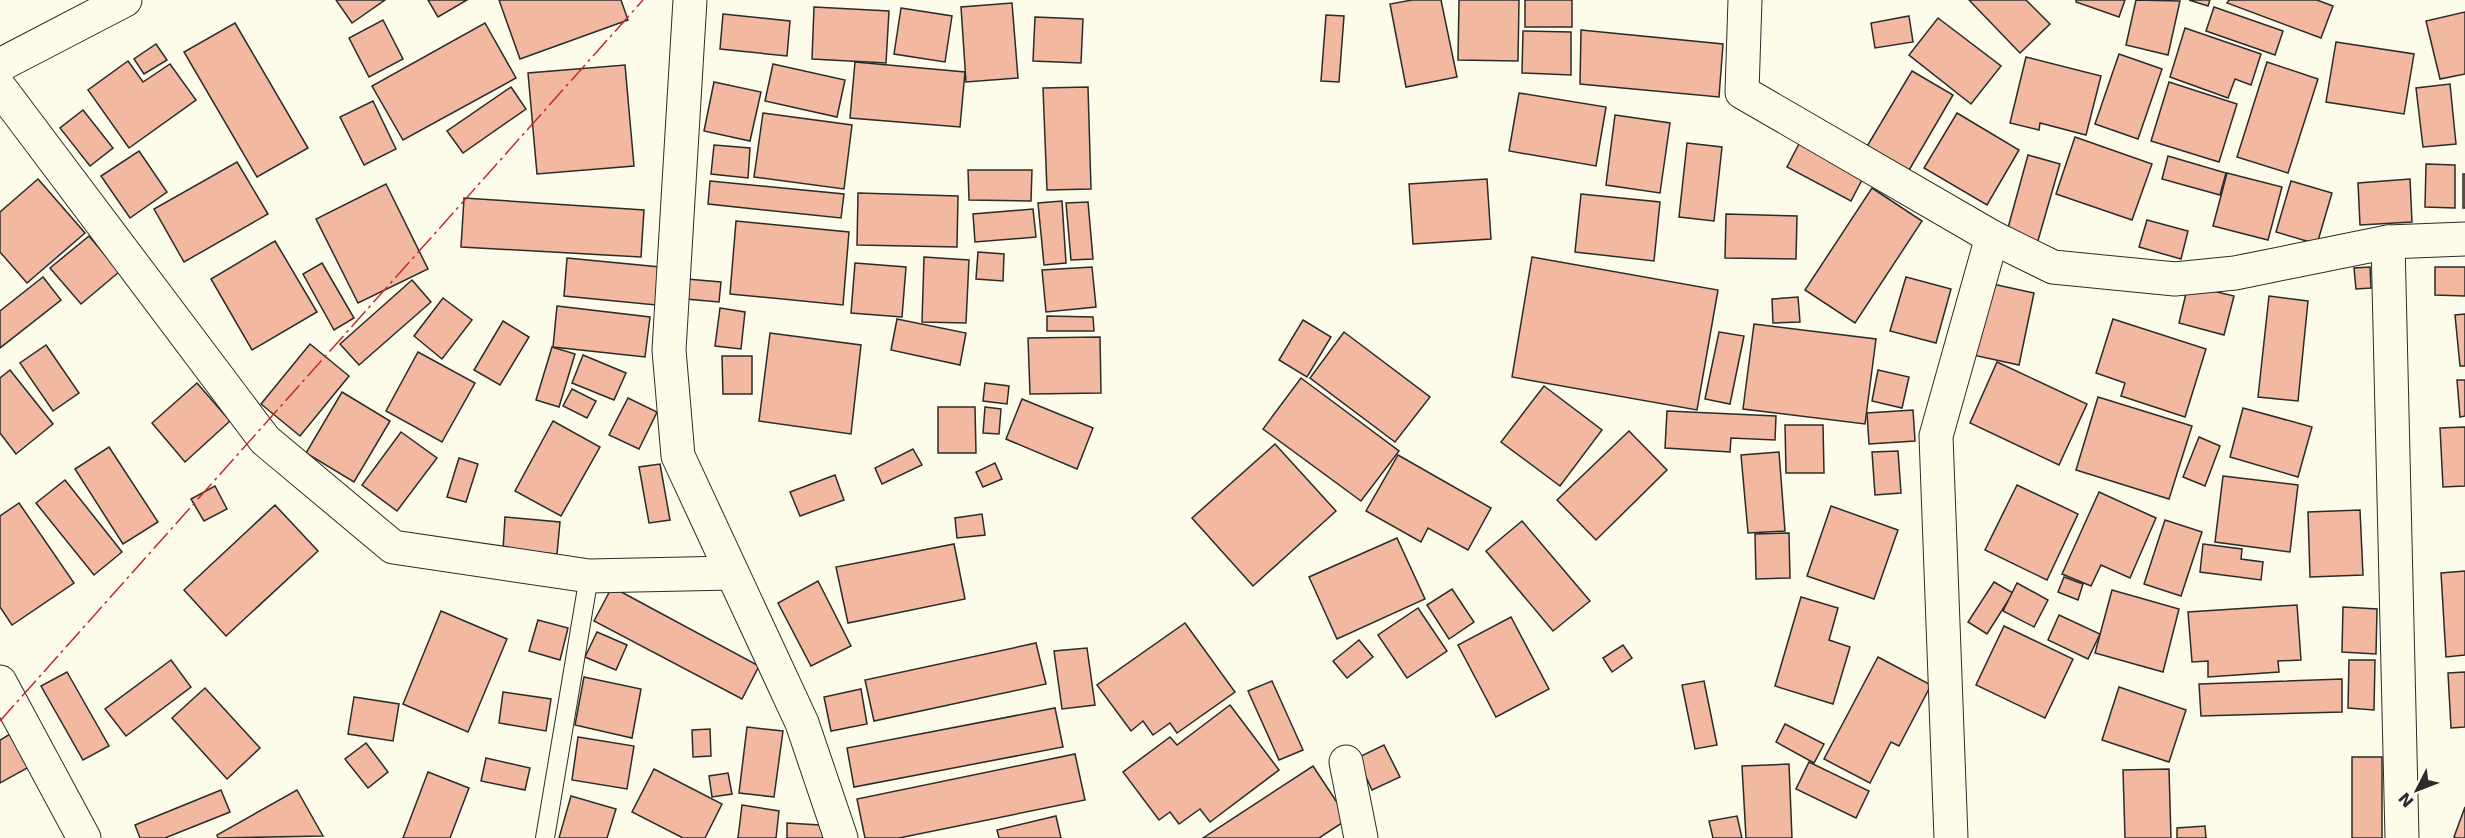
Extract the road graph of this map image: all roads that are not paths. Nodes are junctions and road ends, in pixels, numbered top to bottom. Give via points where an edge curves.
1 (124, 0) edge
2 (690, 0) edge
3 (1745, 0) edge
4 (0, 65) edge
5 (0, 88) edge
6 (1992, 237) junction
7 (2465, 239) edge
8 (2388, 242) junction
9 (732, 573) junction
10 (589, 576) junction
11 (0, 682) edge
12 (1346, 762) dead end
13 (84, 838) edge
14 (544, 838) edge
15 (841, 838) edge
16 (1361, 838) edge
17 (1951, 838) edge
18 (2402, 838) edge

1 - 4 street
2 - 9 street via 669,350 678,456
3 - 6 street via 1742,92
5 - 10 street via 265,440 393,547
6 - 8 street via 2053,267 2175,279 2235,273
6 - 17 street via 1936,436
7 - 8 street
8 - 18 street
9 - 10 street
9 - 15 street via 802,723
10 - 14 lane
11 - 13 street
12 - 16 street

